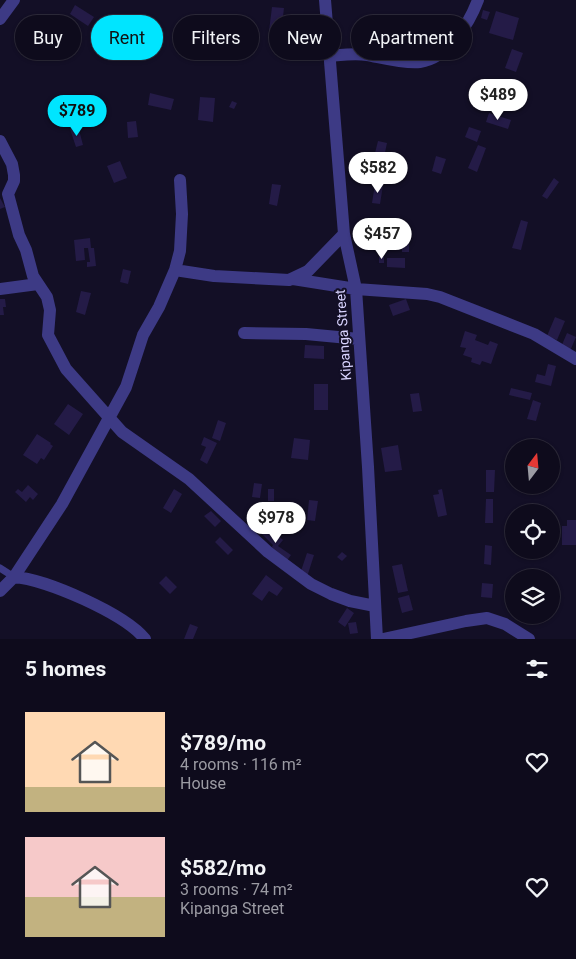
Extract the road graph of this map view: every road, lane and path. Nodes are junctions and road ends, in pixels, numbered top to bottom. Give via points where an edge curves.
1 (14, 0) edge
2 (325, 0) edge
3 (478, 0) edge
4 (326, 15) edge
5 (0, 19) edge
6 (341, 55) edge
7 (329, 60) edge
8 (0, 141) edge
9 (180, 180) dead end
10 (344, 234) junction
11 (175, 270) junction
12 (293, 280) junction
13 (38, 284) junction
14 (0, 289) edge
15 (356, 289) junction
16 (244, 333) dead end
17 (359, 339) junction
18 (576, 359) edge
19 (109, 419) junction
20 (0, 568) edge
21 (14, 577) junction
22 (0, 591) edge
23 (375, 606) junction
24 (145, 639) edge
25 (377, 639) edge
26 (383, 639) edge
27 (529, 639) edge

1 - 5 street
2 - 4 street, Kipanga Street
3 - 6 street via 454,42 438,56 414,62
7 - 10 street, Kipanga Street
8 - 13 street via 14,175 9,198
9 - 11 street via 180,251
10 - 12 street via 308,271
10 - 15 street, Kipanga Street
11 - 12 street via 214,276
11 - 19 street via 143,335 126,387
12 - 15 street
13 - 14 street
13 - 19 street via 49,302 48,335 53,346 66,369
15 - 17 street, Kipanga Street
15 - 18 street via 440,297 534,334
16 - 17 street
17 - 23 street, Kipanga Street
19 - 21 street via 62,504
19 - 23 street via 122,432 189,479 268,552 311,584 350,601
20 - 21 lane
21 - 22 street
21 - 24 street via 43,583 91,603 134,628
23 - 25 street, Kipanga Street
26 - 27 street via 487,618 505,624

